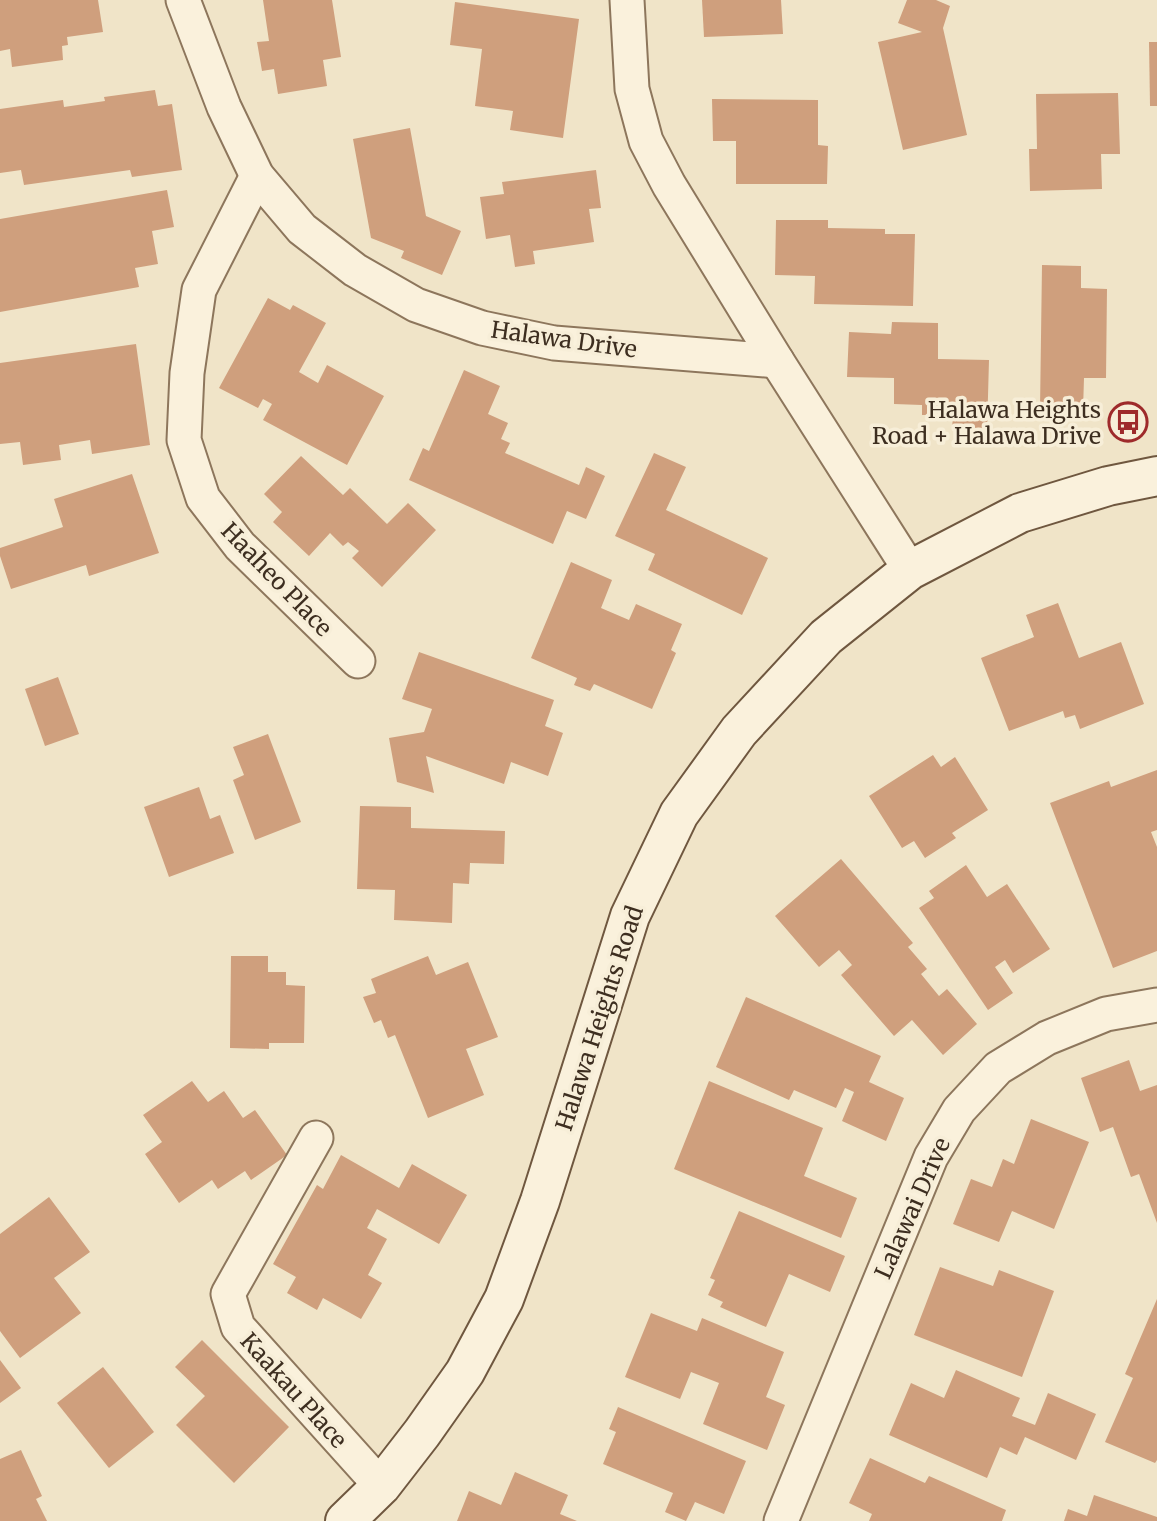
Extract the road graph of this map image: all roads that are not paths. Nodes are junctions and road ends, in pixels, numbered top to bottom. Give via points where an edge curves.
1 (183, 0) edge
2 (627, 0) edge
3 (257, 176) junction
4 (777, 361) junction
5 (1157, 476) edge
6 (910, 570) junction
7 (358, 661) dead end
8 (1157, 1005) edge
9 (316, 1138) dead end
10 (381, 1486) junction
11 (345, 1521) edge
12 (781, 1521) edge

1 - 3 street, Halawa Drive via 224,107
2 - 4 street via 632,89 646,141
3 - 4 street, Halawa Drive via 302,229 355,270 416,305 482,328 554,343
3 - 7 street, Haaheo Place via 199,290 187,373 184,440 202,498 240,546
4 - 6 street
5 - 6 street, Halawa Heights Road via 1020,513
6 - 10 street, Halawa Heights Road via 826,637 739,730 679,814 630,915 540,1201 504,1299 465,1372
8 - 12 street, Lalawai Drive via 1106,1014 1046,1038 998,1068 959,1110 931,1157
9 - 10 street, Kaakau Place via 228,1294 238,1327
10 - 11 street, Halawa Heights Road

